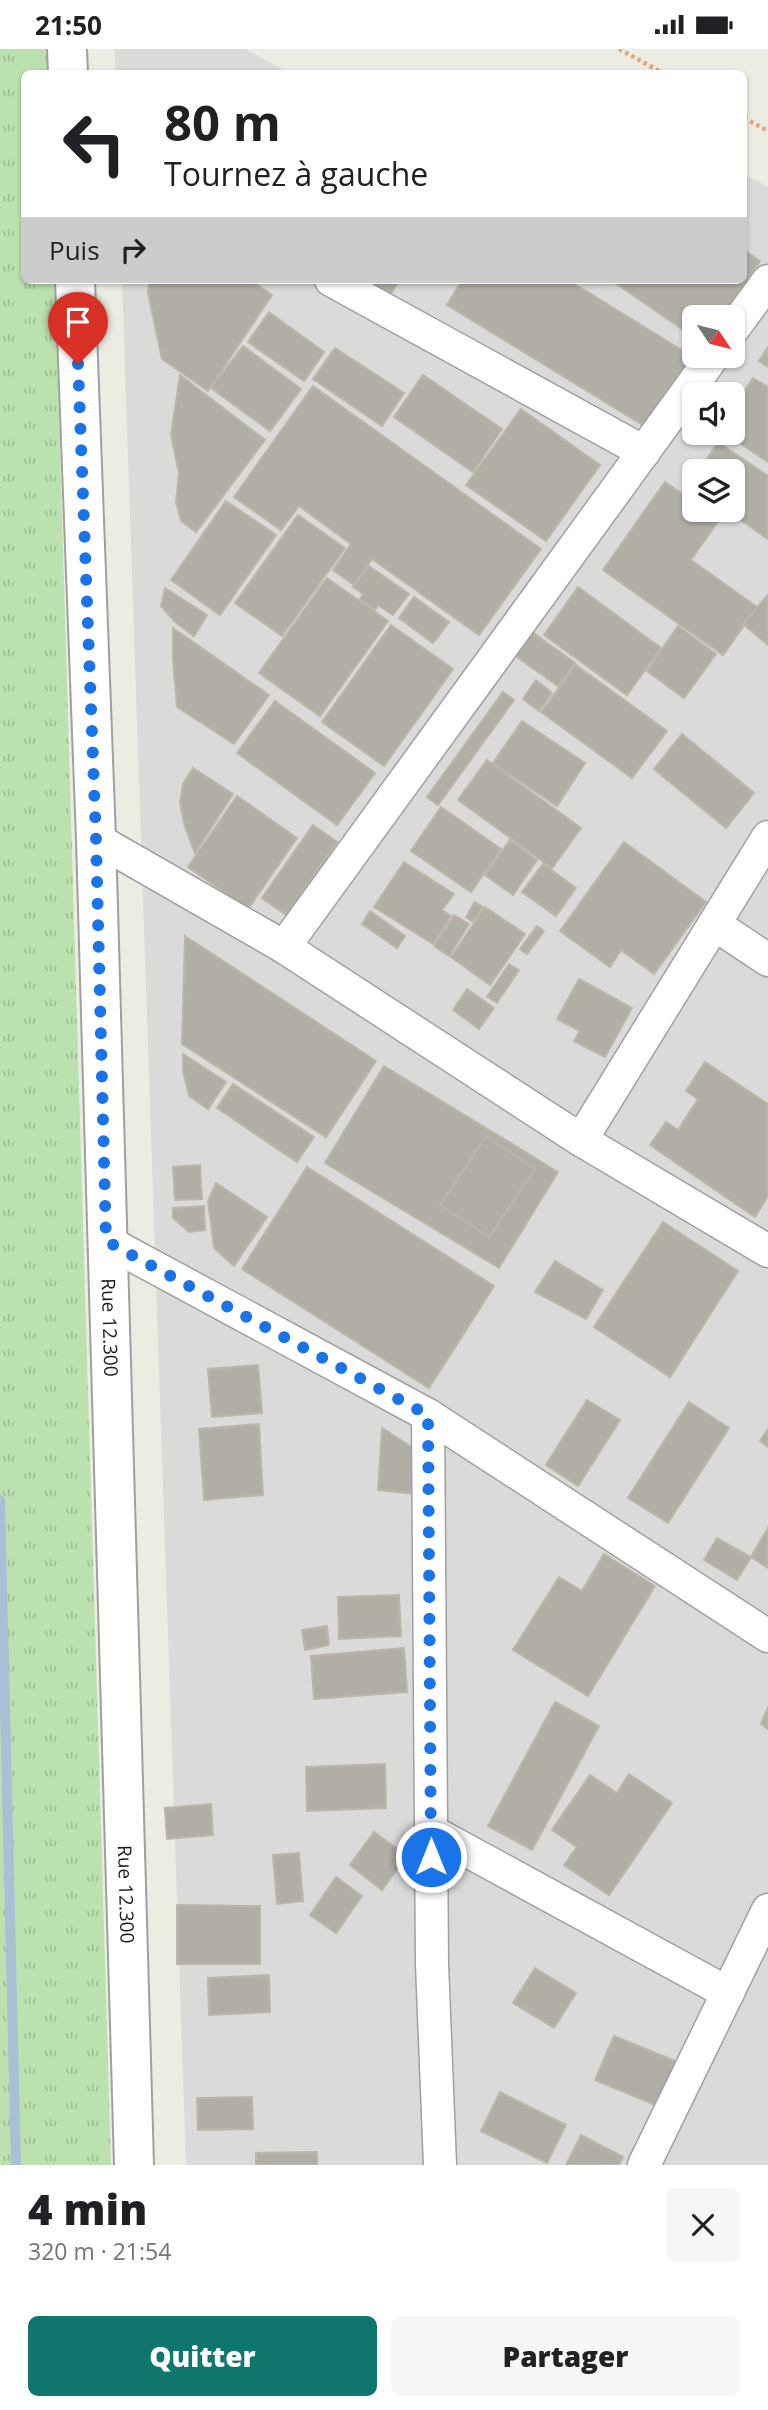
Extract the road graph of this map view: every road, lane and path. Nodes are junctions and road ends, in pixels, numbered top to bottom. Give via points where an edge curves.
1 (68, 49) edge
2 (619, 49) edge
3 (68, 70) edge
4 (658, 70) edge
5 (747, 120) edge
6 (768, 131) edge
7 (768, 281) edge
8 (75, 284) edge
9 (338, 284) edge
10 (746, 311) edge
11 (705, 368) edge
12 (644, 452) junction
13 (768, 837) edge
14 (96, 839) junction
15 (714, 924) junction
16 (284, 947) junction
17 (768, 960) edge
18 (581, 1139) junction
19 (106, 1241) junction
20 (768, 1251) edge
21 (428, 1415) junction
22 (768, 1636) edge
23 (431, 1831) junction
24 (768, 1910) edge
25 (728, 1993) junction
26 (134, 2165) edge
27 (440, 2165) edge
28 (644, 2165) edge

1 - 3 street
2 - 4 path
5 - 6 path
7 - 10 street
8 - 14 street, Rue 12.300
9 - 12 street
11 - 12 street
12 - 16 street
13 - 15 street
14 - 16 street
14 - 19 street, Rue 12.300
15 - 17 street
15 - 18 street
16 - 18 street
18 - 20 street
19 - 21 street
19 - 26 street, Rue 12.300
21 - 22 street
21 - 23 street
23 - 25 street
23 - 27 street
24 - 25 street
25 - 28 street

